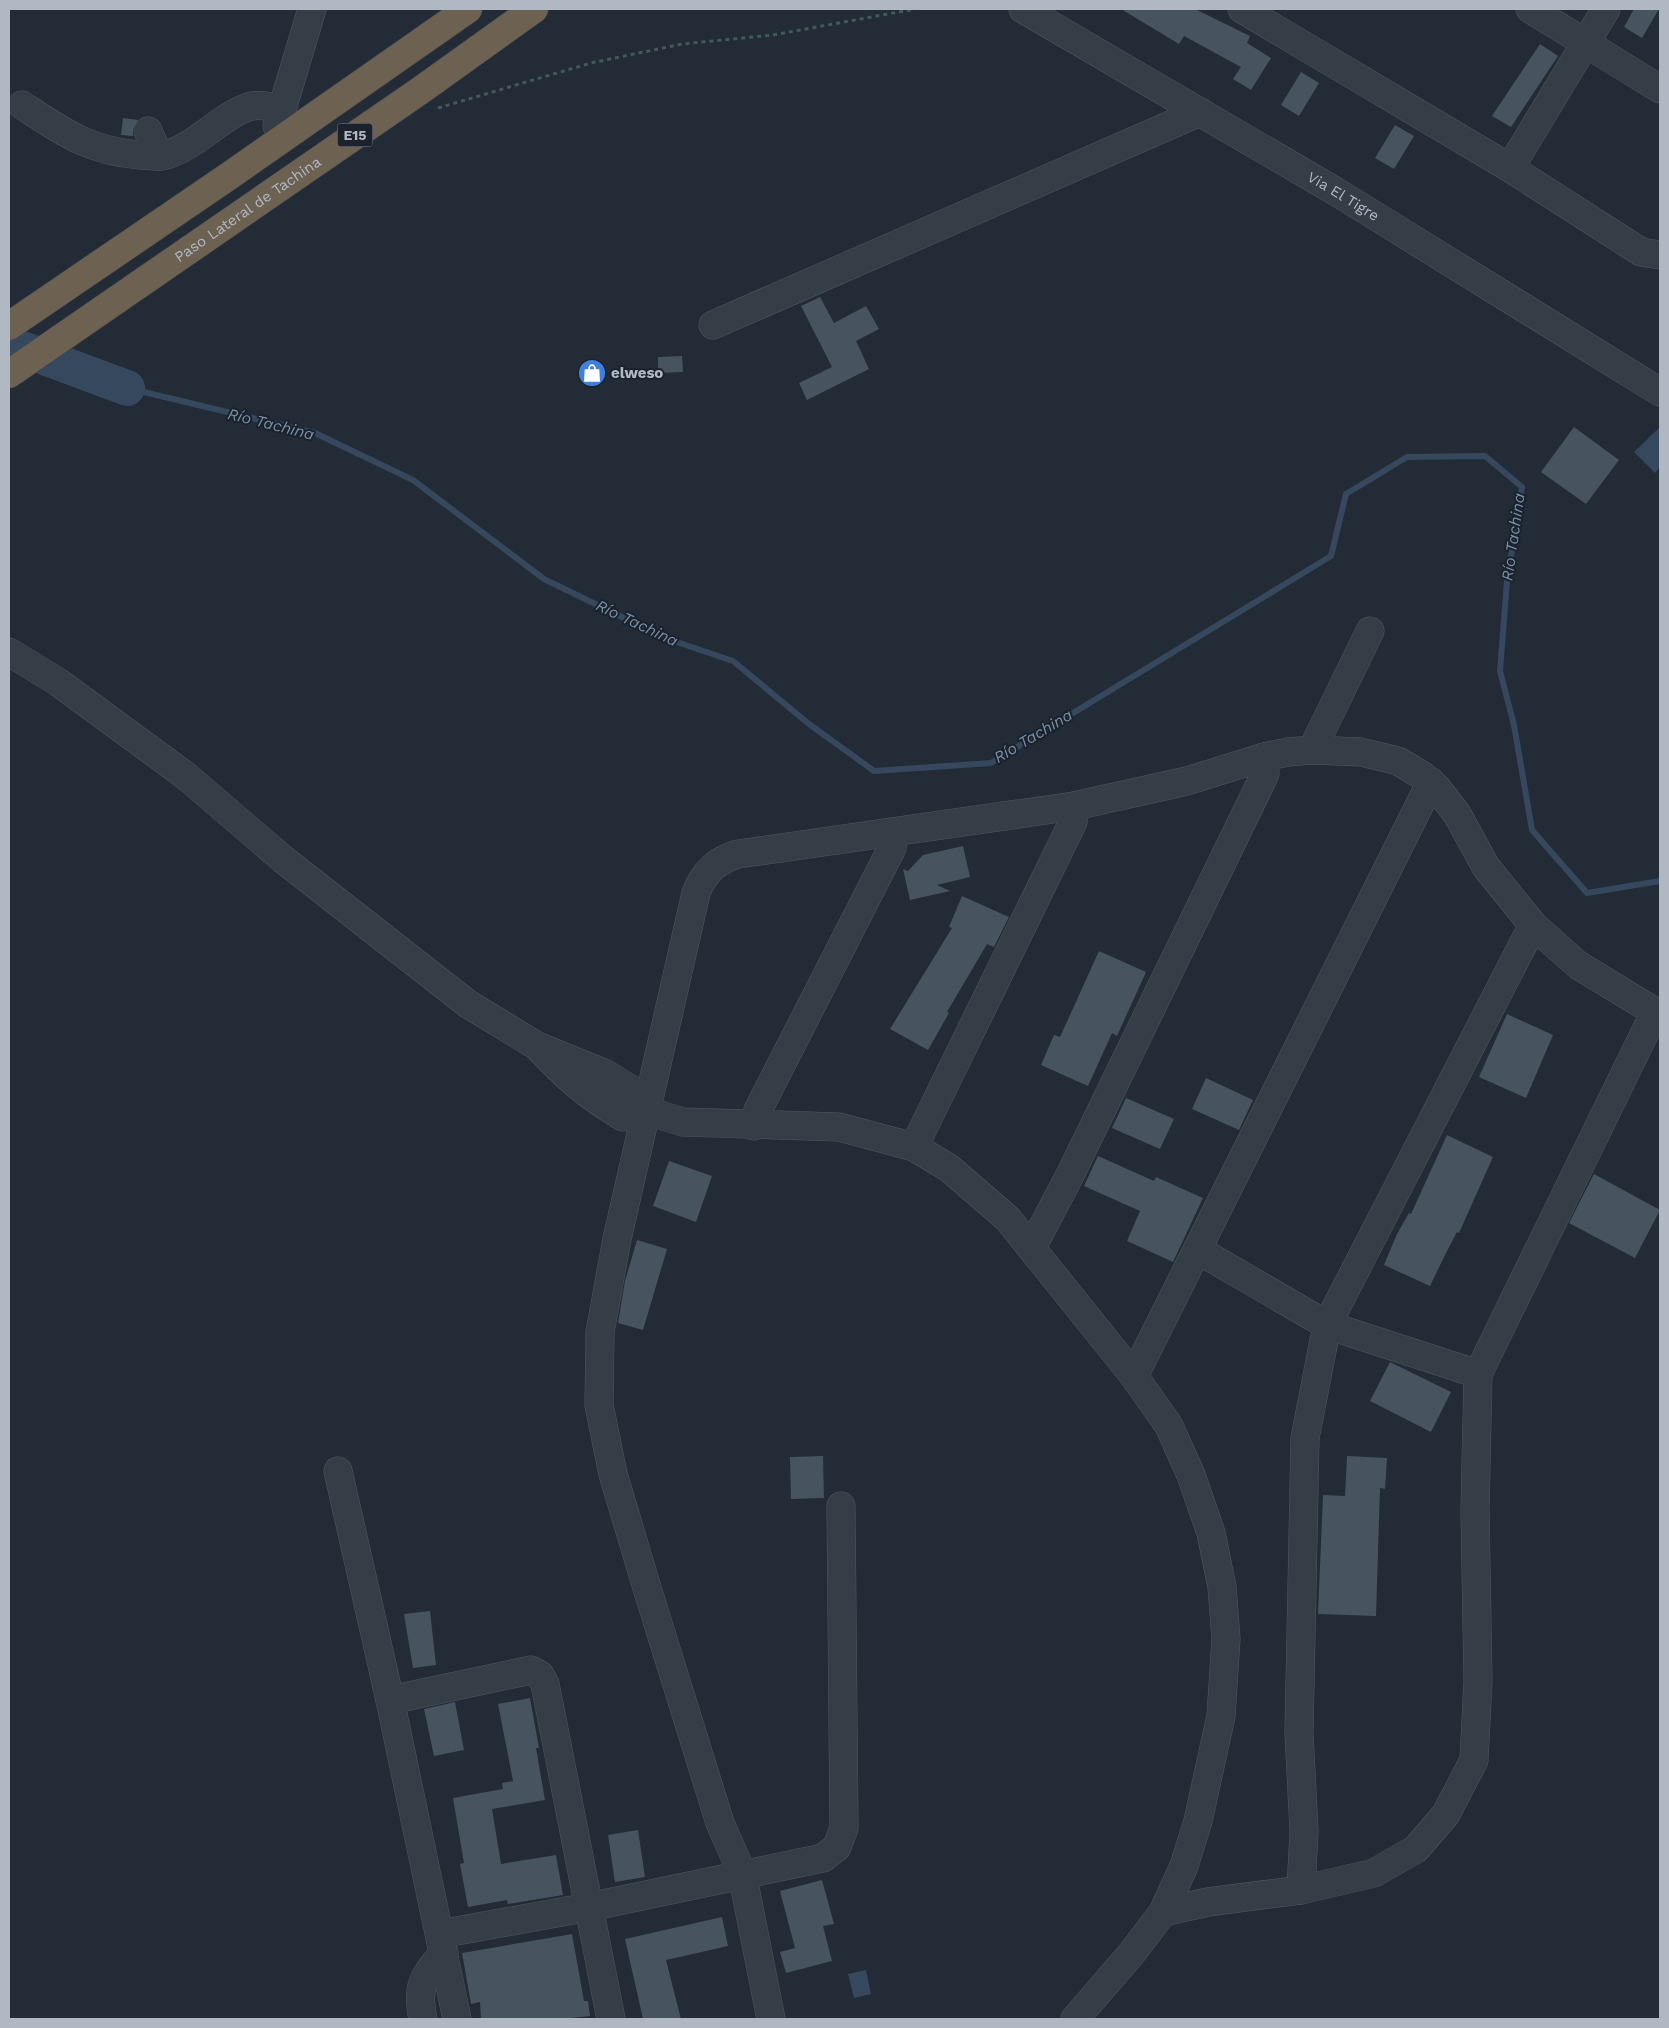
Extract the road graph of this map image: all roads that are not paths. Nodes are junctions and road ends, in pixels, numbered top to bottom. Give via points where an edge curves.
1 (312, 9) edge
2 (468, 9) edge
3 (534, 9) edge
4 (1023, 9) edge
5 (1530, 9) edge
6 (1606, 9) edge
7 (1245, 10) edge
8 (1586, 43) junction
9 (1660, 89) edge
10 (22, 105) dead end
11 (282, 110) junction
12 (1200, 112) junction
13 (148, 131) dead end
14 (271, 147) junction
15 (159, 156) junction
16 (1510, 168) junction
17 (230, 176) junction
18 (251, 206) junction
19 (1660, 255) edge
20 (713, 325) dead end
21 (9, 326) edge
22 (9, 374) edge
23 (1660, 392) edge
24 (1370, 631) dead end
25 (9, 652) edge
26 (1312, 750) junction
27 (1264, 757) junction
28 (1431, 782) junction
29 (1074, 806) junction
30 (893, 833) junction
31 (1533, 925) junction
32 (1658, 1013) edge
33 (647, 1111) junction
34 (754, 1126) junction
35 (914, 1147) junction
36 (1028, 1244) junction
37 (1198, 1250) junction
38 (1327, 1325) junction
39 (1478, 1374) junction
40 (1134, 1376) junction
41 (338, 1471) dead end
42 (841, 1506) dead end
43 (390, 1700) junction
44 (742, 1873) junction
45 (1301, 1890) junction
46 (589, 1907) junction
47 (1163, 1912) junction
48 (442, 1943) junction
49 (423, 2019) edge
50 (457, 2019) edge
51 (611, 2019) edge
52 (771, 2019) edge
53 (1075, 2019) edge

1 - 11 street
2 - 14 highway, E15
3 - 18 highway, Paso Lateral de Tachina / E15
4 - 12 street, Via El Tigre
5 - 8 street
6 - 8 street
7 - 16 street
8 - 9 street
8 - 16 street
10 - 15 street via 74,139 127,154
11 - 14 street
11 - 15 street via 253,106 236,112 201,139 166,156
12 - 20 street
12 - 23 street, Via El Tigre via 1335,190
13 - 15 street
14 - 17 highway, E15
16 - 19 street via 1641,252
17 - 18 highway
17 - 21 highway, E15
18 - 22 highway, Paso Lateral de Tachina / E15
24 - 26 street
25 - 33 street via 58,682 186,776 292,866 468,1004 537,1046 569,1080 623,1117
26 - 27 street
26 - 28 street via 1384,756 1411,768
27 - 29 street via 1187,781
27 - 36 street via 1265,774 1070,1175 1038,1236
28 - 31 street via 1448,800 1491,875
28 - 37 street
29 - 30 street
29 - 35 street via 1073,822
30 - 33 street via 738,854 727,857 709,870 696,893
30 - 34 street via 892,848 758,1110
31 - 32 street via 1578,965
31 - 38 street
32 - 39 street
33 - 34 street via 683,1122
33 - 44 street via 616,1239 600,1332 599,1405 613,1474 646,1588 720,1823
34 - 35 street via 839,1127
35 - 36 street via 949,1168 979,1192
36 - 40 street
37 - 38 street
37 - 40 street
38 - 39 street
38 - 45 street via 1305,1438 1299,1733 1304,1831
39 - 45 street via 1475,1510 1478,1681 1474,1760 1446,1814 1416,1849 1374,1873
40 - 47 street via 1169,1426 1191,1475 1211,1533 1222,1587 1226,1639 1221,1716 1210,1774 1184,1866
41 - 43 street
42 - 44 street via 844,1828 837,1847 823,1858
43 - 46 street via 530,1670 540,1675 545,1684
43 - 48 street
44 - 46 street
44 - 52 street
45 - 47 street via 1208,1902
46 - 48 street
46 - 51 street
47 - 53 street
48 - 49 street via 421,1985 419,2004
48 - 50 street

